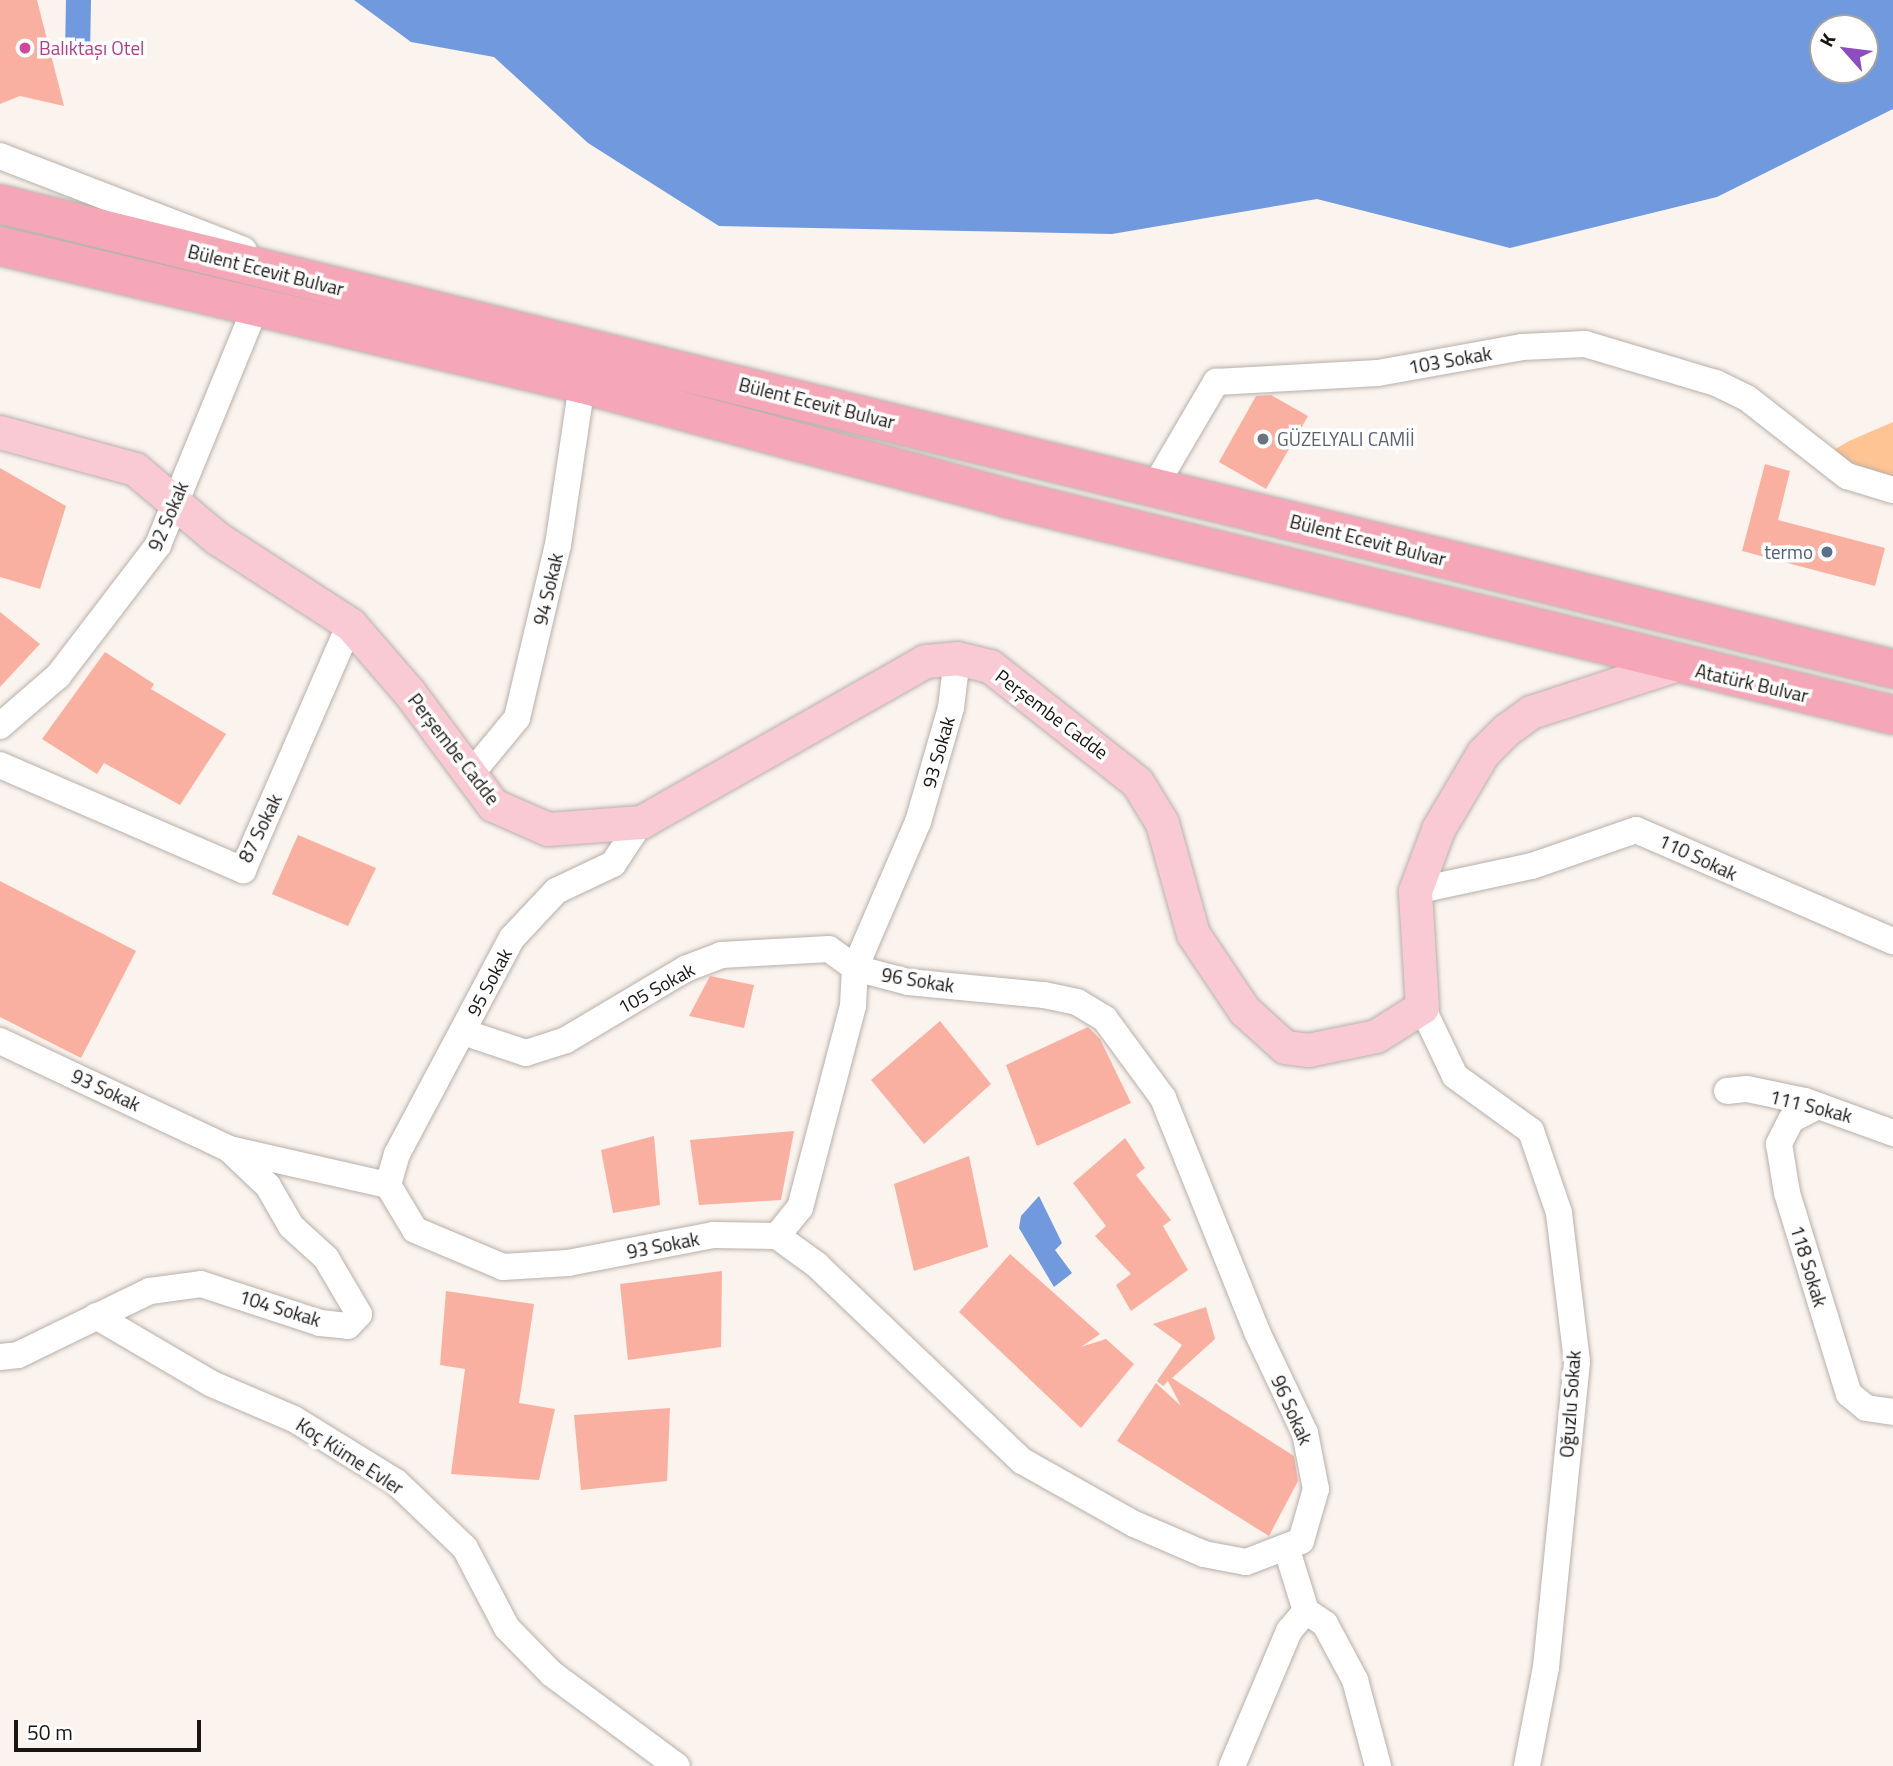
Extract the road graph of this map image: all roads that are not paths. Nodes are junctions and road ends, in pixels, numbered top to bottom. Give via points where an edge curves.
1 (0, 156) edge
2 (0, 204) edge
3 (0, 246) edge
4 (330, 286) junction
5 (257, 304) junction
6 (582, 384) junction
7 (0, 432) edge
8 (1155, 486) junction
9 (1893, 490) edge
10 (175, 500) junction
11 (350, 624) junction
12 (1611, 648) joint
13 (957, 658) junction
14 (1675, 664) junction
15 (1893, 668) edge
16 (1893, 715) edge
17 (0, 726) edge
18 (0, 765) edge
19 (470, 775) junction
20 (641, 822) junction
21 (1415, 891) junction
22 (1893, 941) edge
23 (855, 968) junction
24 (1422, 1007) junction
25 (463, 1032) junction
26 (0, 1041) edge
27 (1727, 1091) dead end
28 (1818, 1106) junction
29 (1893, 1133) edge
30 (229, 1149) junction
31 (388, 1185) junction
32 (777, 1236) junction
33 (96, 1316) junction
34 (0, 1357) edge
35 (1893, 1412) edge
36 (1287, 1550) junction
37 (1306, 1611) junction
38 (677, 1766) edge
39 (1232, 1766) edge
40 (1378, 1766) edge
41 (1527, 1766) edge

1 - 4 street via 132,202
2 - 4 highway, Bülent Ecevit Bulvar
3 - 5 highway, Bülent Ecevit Bulvar
4 - 8 highway, Bülent Ecevit Bulvar via 587,344
5 - 6 highway, Bülent Ecevit Bulvar
5 - 10 street, 92 Sokak
6 - 12 highway, Bülent Ecevit Bulvar via 1006,498
6 - 19 street, 94 Sokak via 558,545 517,718
7 - 10 main road, Perşembe Cadde via 135,469
8 - 9 street, 103 Sokak via 1216,382 1378,373 1522,347 1585,344 1678,368 1748,398 1847,476
8 - 15 highway, Bülent Ecevit Bulvar
10 - 11 main road, Perşembe Cadde via 217,538
10 - 17 street, 92 Sokak via 158,545 137,576 58,676
11 - 18 street, 87 Sokak via 243,870
11 - 19 main road, Perşembe Cadde
12 - 14 highway, Atatürk Bulvar
13 - 20 main road, Perşembe Cadde via 925,661
13 - 23 street, 93 Sokak via 951,708 918,822
13 - 24 main road, Perşembe Cadde via 990,666 1137,782 1162,824 1194,934 1228,989 1268,1035 1285,1047 1341,1045 1376,1036
14 - 16 highway, Atatürk Bulvar
14 - 21 main road via 1531,712 1506,730 1483,753 1438,829
19 - 20 main road, Perşembe Cadde via 493,805 548,828
20 - 25 street, 95 Sokak via 613,864 556,891 512,938
21 - 22 street, 110 Sokak via 1532,866 1636,830
21 - 24 main road
23 - 25 street, 105 Sokak via 829,949 721,955 685,969 566,1040 526,1053
23 - 32 street, 93 Sokak via 853,1006 800,1208
23 - 36 street, 96 Sokak via 908,982 1077,1002 1105,1019 1133,1053 1163,1098 1308,1443 1316,1489 1312,1518 1301,1541
24 - 41 street, Oğuzlu Sokak via 1455,1076 1531,1131 1559,1213 1577,1362 1546,1667
25 - 31 street, 95 Sokak via 397,1154
26 - 30 street, 93 Sokak
27 - 28 street, 111 Sokak via 1747,1089
28 - 29 street, 111 Sokak
28 - 35 street, 118 Sokak via 1791,1119 1779,1144 1787,1193 1849,1394 1866,1408
30 - 31 street, 93 Sokak
30 - 33 street, 104 Sokak via 268,1186 291,1226 326,1258 359,1314 348,1326 320,1323 201,1284 150,1291
31 - 32 street, 93 Sokak via 415,1230 503,1267 568,1263 713,1235
32 - 36 street via 817,1265 1022,1461 1134,1524 1204,1554 1246,1562
33 - 34 street, 104 Sokak via 18,1355
33 - 38 street, Koç Küme Evler via 212,1384 294,1419 396,1482 465,1548 507,1628 552,1674
36 - 37 street
37 - 39 street via 1289,1631
37 - 40 street via 1325,1624 1354,1680

